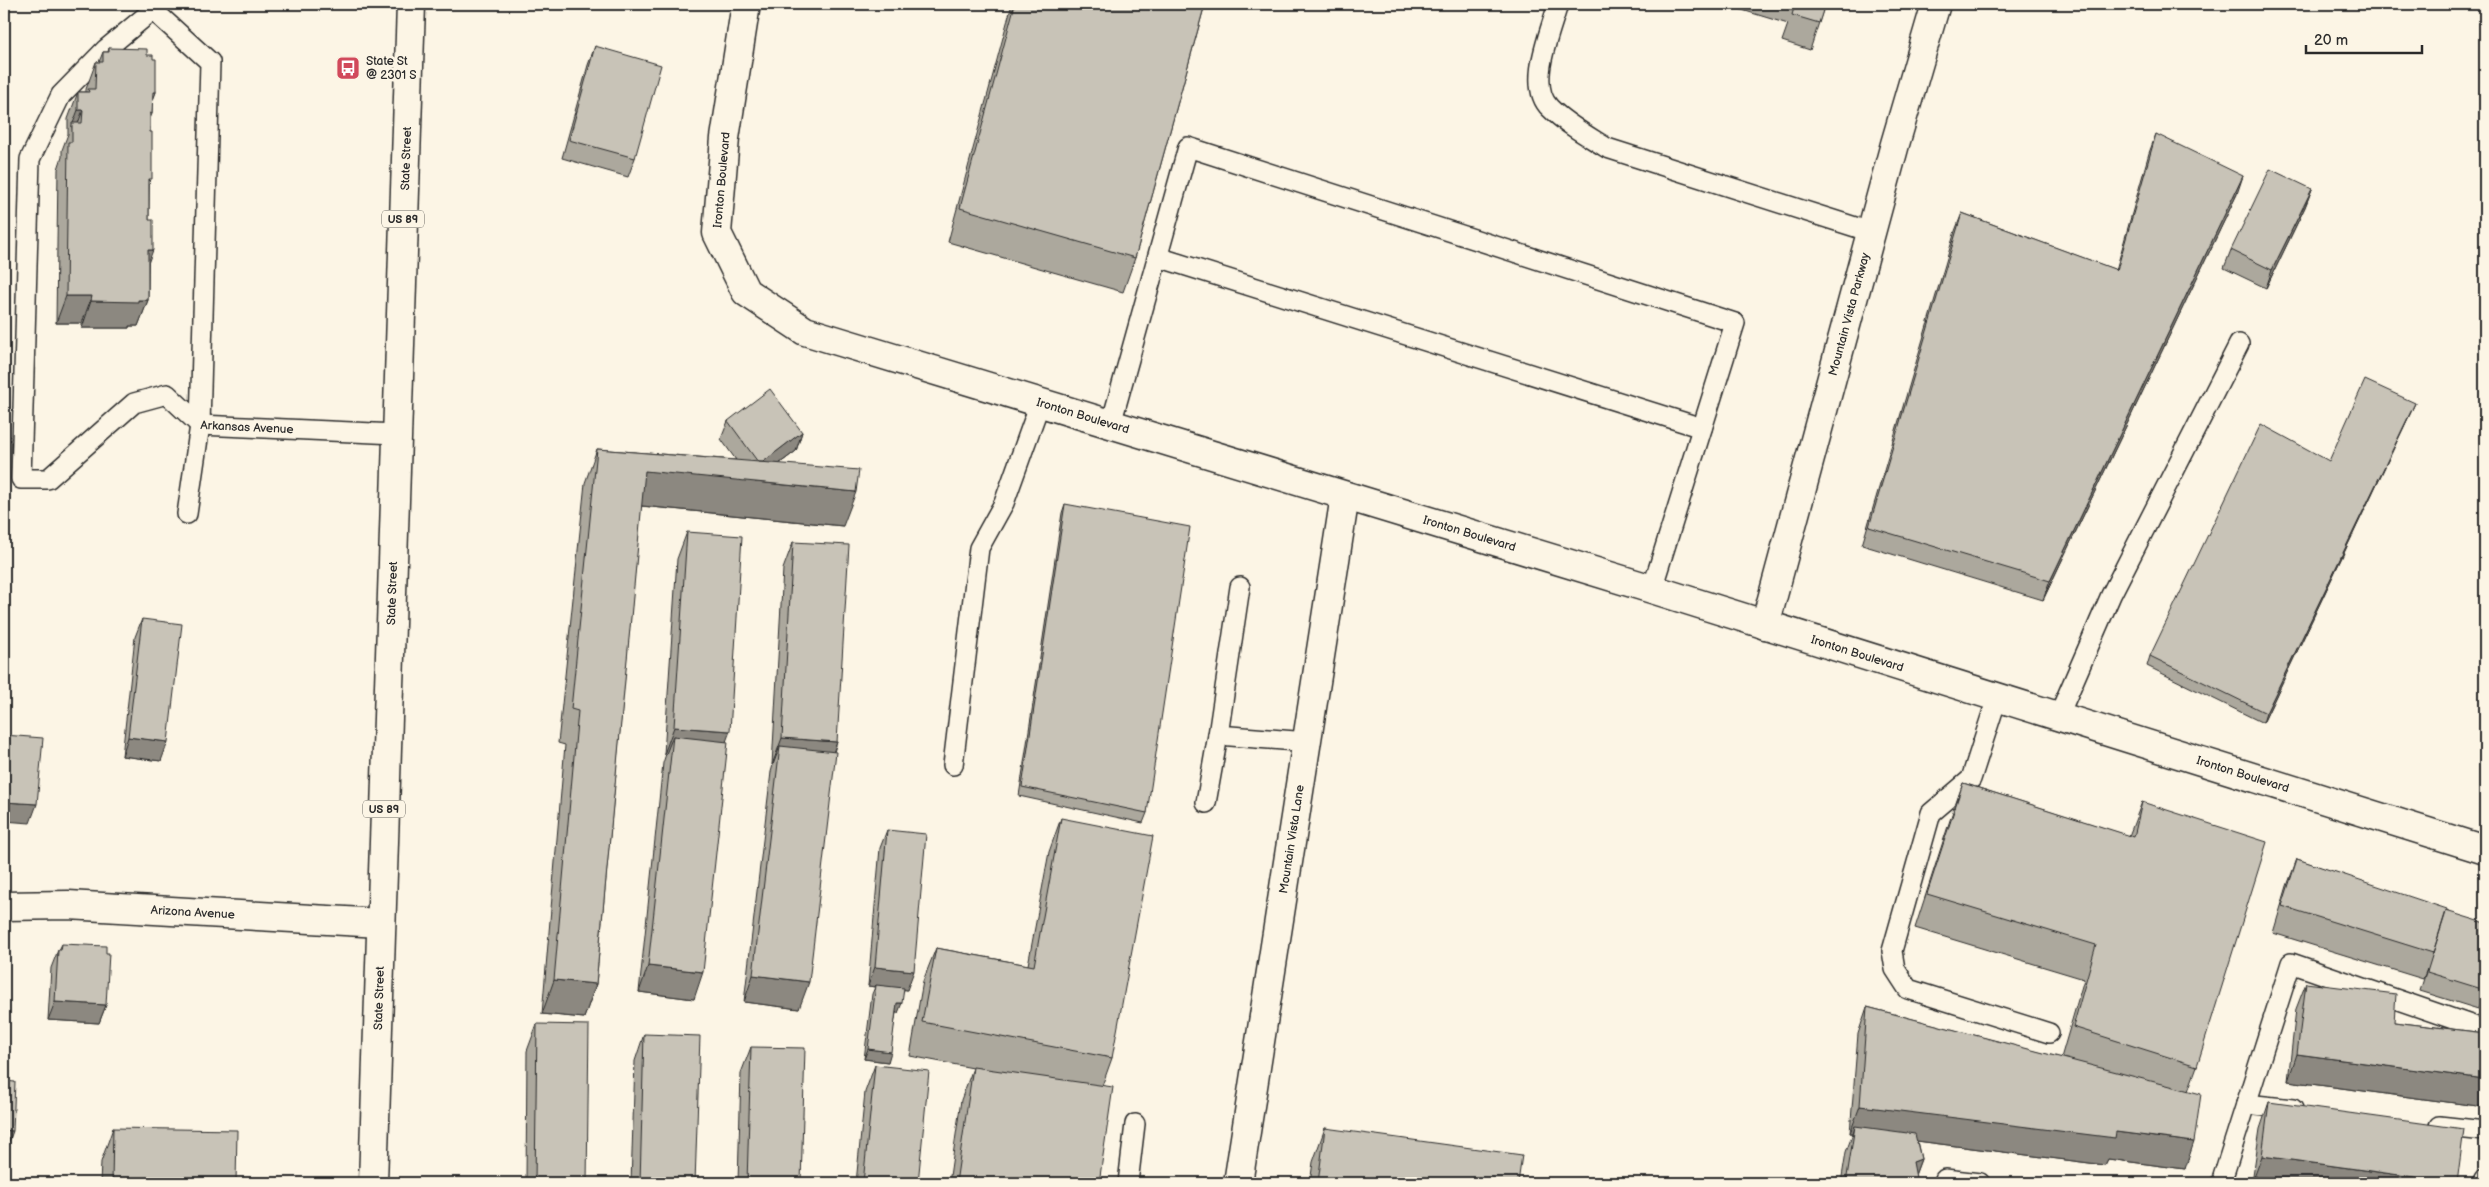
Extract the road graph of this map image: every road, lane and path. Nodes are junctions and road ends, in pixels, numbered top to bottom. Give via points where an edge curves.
1 (410, 4) edge
2 (746, 4) edge
3 (1558, 4) edge
4 (1936, 4) edge
5 (151, 7) edge
6 (1871, 232) junction
7 (1158, 257) junction
8 (2239, 344) dead end
9 (1040, 403) junction
10 (1111, 424) junction
11 (200, 425) junction
12 (1702, 428) junction
13 (396, 434) junction
14 (1345, 496) junction
15 (188, 514) dead end
16 (1240, 587) dead end
17 (1652, 589) junction
18 (1765, 625) junction
19 (1997, 698) junction
20 (2058, 717) junction
21 (1218, 735) junction
22 (1308, 742) junction
23 (952, 765) dead end
24 (1206, 803) dead end
25 (2485, 850) edge
26 (4, 906) edge
27 (380, 923) junction
28 (2485, 1030) edge
29 (2049, 1033) dead end
30 (2246, 1104) junction
31 (2313, 1112) edge
32 (1135, 1124) dead end
33 (2418, 1124) edge
34 (2485, 1132) edge
35 (2485, 1179) edge
36 (373, 1183) edge
37 (1128, 1183) edge
38 (1238, 1183) edge
39 (1944, 1183) edge
40 (1980, 1183) edge
41 (2221, 1183) edge
42 (2484, 1183) edge

1 - 13 street, State Street / US 89
2 - 9 street, Ironton Boulevard via 725,138 717,233 746,292 804,331
3 - 6 lane via 1539,70 1542,95 1549,107 1570,123 1607,148
4 - 6 street, Mountain Vista Parkway
5 - 11 lane via 210,62
5 - 11 lane, Arkansas Avenue via 61,95 30,159 21,479 48,479 134,403 167,394
6 - 18 street, Mountain Vista Parkway
7 - 10 lane
7 - 12 lane
7 - 12 lane via 1188,147 1735,323
8 - 20 lane via 2111,595
9 - 10 street, Ironton Boulevard
9 - 23 lane via 1004,504 979,548
10 - 14 street, Ironton Boulevard
11 - 13 lane, Arkansas Avenue
11 - 15 lane
12 - 17 lane
13 - 27 street, State Street / US 89
14 - 17 street, Ironton Boulevard
14 - 22 street, Mountain Vista Lane
16 - 21 lane
17 - 18 street, Ironton Boulevard
18 - 19 street, Ironton Boulevard
19 - 20 street, Ironton Boulevard
19 - 29 lane via 1971,778 1931,813 1892,951 1896,969 1908,989
20 - 25 street, Ironton Boulevard
21 - 22 lane
21 - 24 lane
22 - 38 street, Mountain Vista Lane
26 - 27 street, Arizona Avenue via 68,905
27 - 36 street, State Street / US 89
28 - 30 lane via 2291,963
30 - 31 lane
30 - 41 lane
32 - 37 lane
33 - 34 lane
35 - 42 lane
39 - 40 lane via 1944,1179

